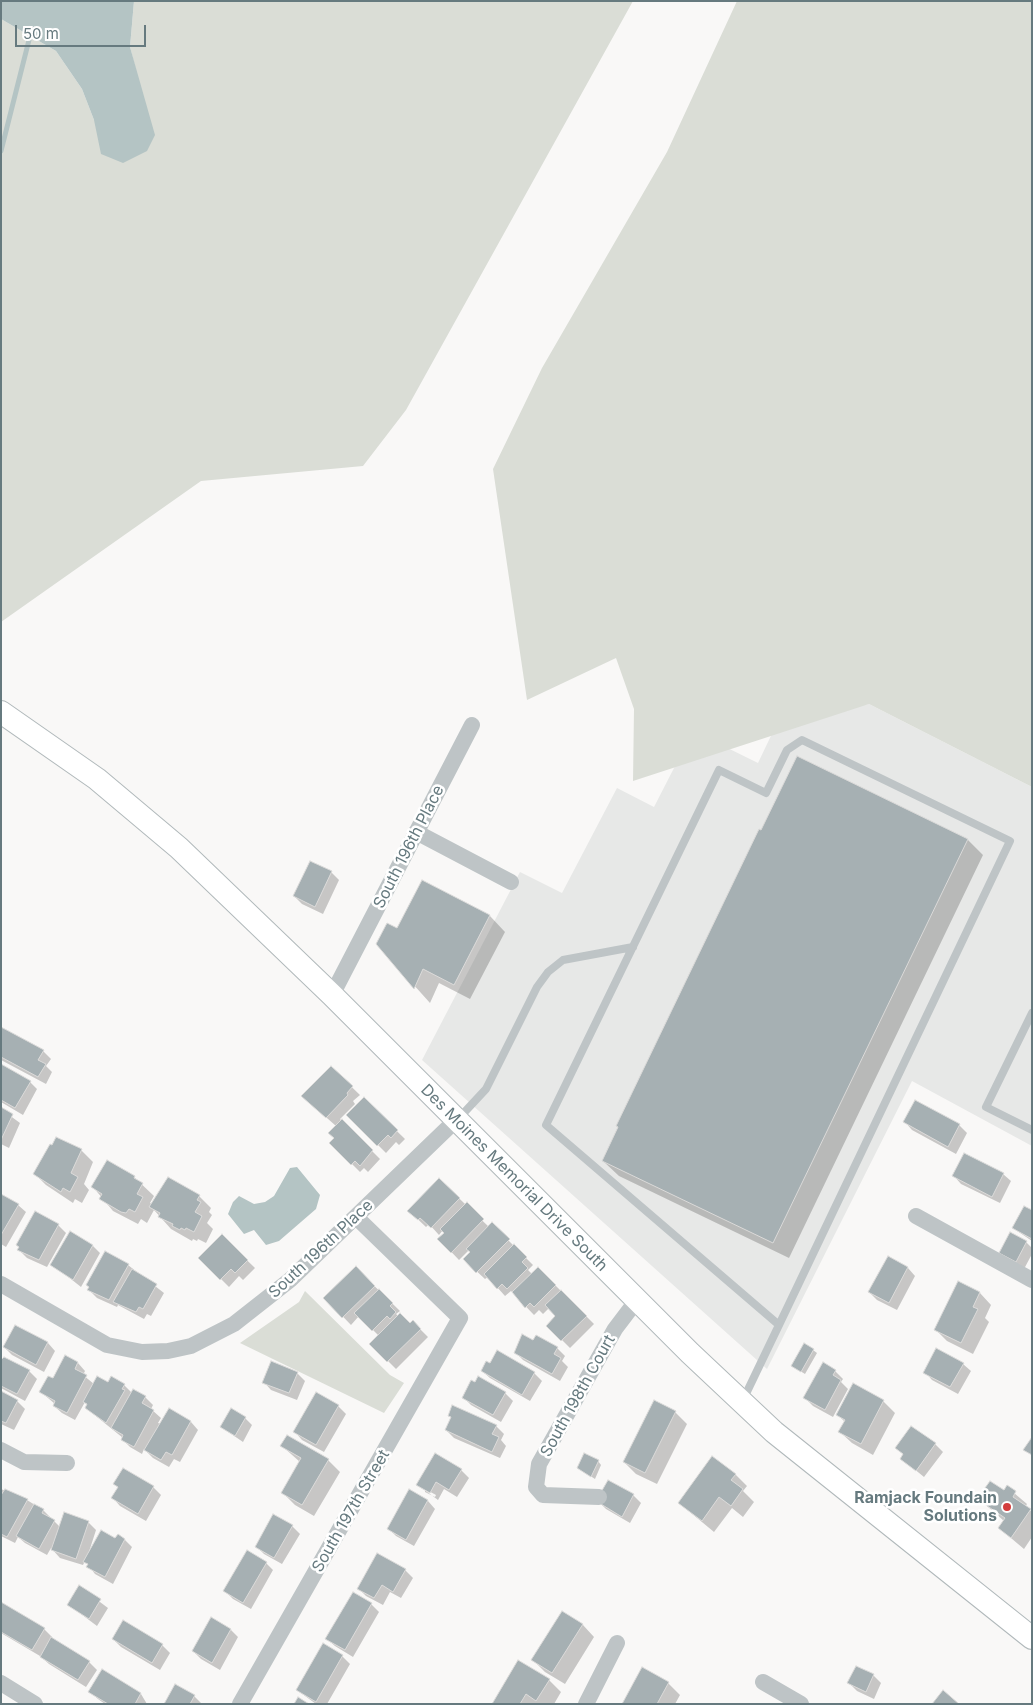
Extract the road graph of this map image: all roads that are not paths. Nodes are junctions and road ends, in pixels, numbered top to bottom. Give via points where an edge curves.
1 (1, 712) edge
2 (472, 725) dead end
3 (416, 832) junction
4 (511, 882) dead end
5 (633, 947) junction
6 (332, 995) junction
7 (1032, 1013) edge
8 (456, 1120) junction
9 (1032, 1130) edge
10 (916, 1216) dead end
11 (356, 1217) junction
12 (1032, 1280) edge
13 (1, 1284) edge
14 (637, 1300) junction
15 (779, 1325) junction
16 (742, 1402) junction
17 (1, 1450) edge
18 (67, 1463) dead end
19 (599, 1497) dead end
20 (1032, 1638) edge
21 (617, 1643) dead end
22 (763, 1682) dead end
23 (1, 1683) edge
24 (35, 1704) edge
25 (240, 1704) edge
26 (586, 1704) edge
27 (801, 1704) edge

1 - 6 main road, Des Moines Memorial Drive South via 98,779 179,848
2 - 3 street, South 196th Place
3 - 4 street
3 - 6 street, South 196th Place
5 - 8 lane via 563,960 548,972 537,987 486,1089
5 - 15 lane via 546,1125
5 - 15 lane via 719,770 766,794 787,750 802,740 1010,841
6 - 8 main road, Des Moines Memorial Drive South
7 - 9 lane via 986,1107
8 - 11 street, South 196th Place
8 - 14 main road, Des Moines Memorial Drive South
10 - 12 street
11 - 13 street, South 196th Place via 251,1312 211,1338 168,1351 142,1352 107,1346
11 - 25 street, South 197th Street via 460,1318
14 - 16 main road, Des Moines Memorial Drive South
14 - 19 street, South 198th Court via 615,1329 539,1464 536,1487 543,1495
15 - 16 lane
16 - 20 main road, Des Moines Memorial Drive South via 866,1507
17 - 18 street via 24,1462
21 - 26 street
22 - 27 street
23 - 24 street

